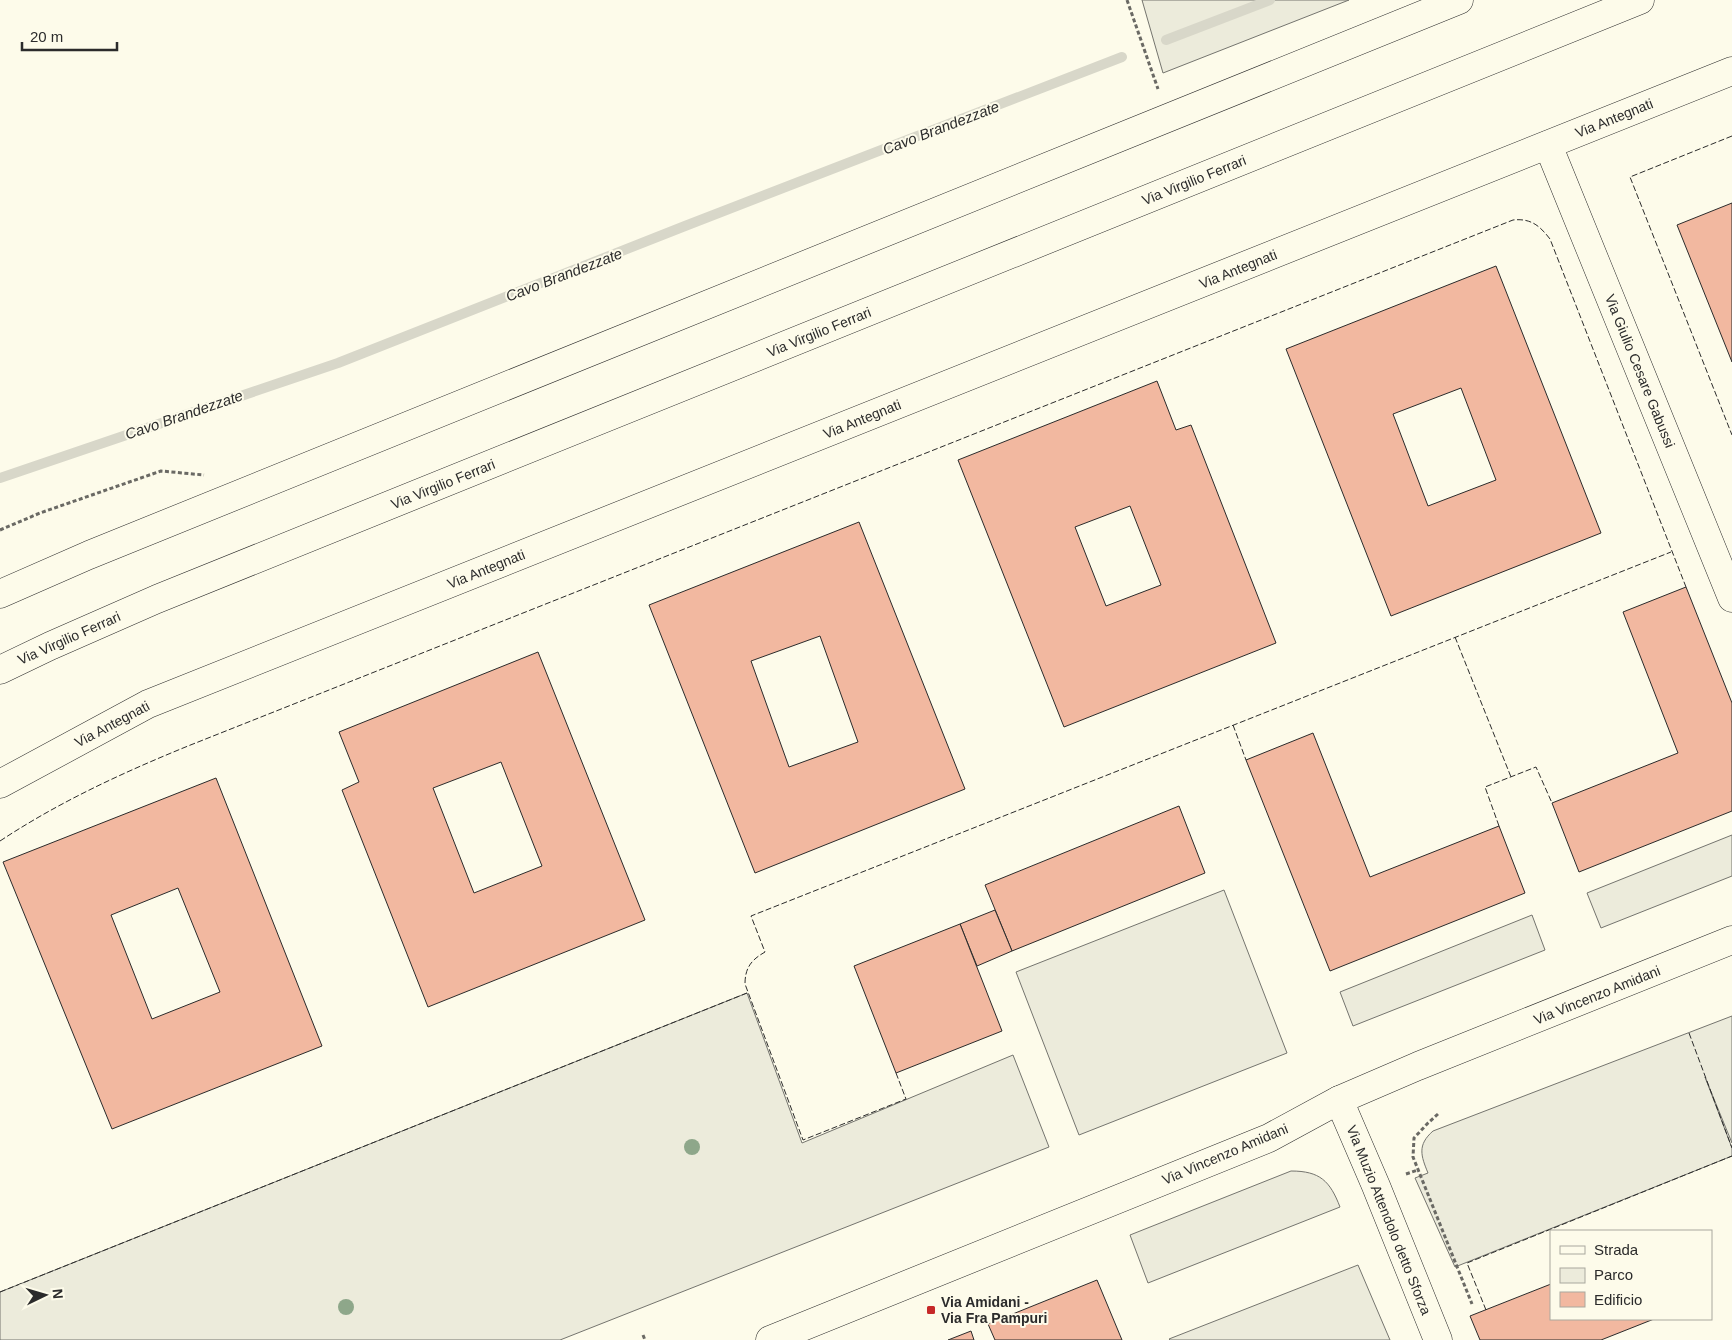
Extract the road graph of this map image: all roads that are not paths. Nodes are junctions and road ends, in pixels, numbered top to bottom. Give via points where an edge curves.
1 (1459, 0) edge
2 (1640, 0) edge
3 (1732, 71) edge
4 (1548, 145) junction
5 (0, 594) edge
6 (1732, 598) edge
7 (0, 670) edge
8 (0, 784) edge
9 (1732, 940) edge
10 (1339, 1100) junction
11 (770, 1340) edge
12 (1438, 1340) edge

1 - 5 street via 89,555
2 - 7 street, Via Virgilio Ferrari via 157,599
3 - 4 street, Via Antegnati
4 - 6 street, Via Giulio Cesare Gabussi
4 - 8 street, Via Antegnati via 148,704
9 - 10 street, Via Vincenzo Amidani
10 - 11 street, Via Vincenzo Amidani via 1269,1138
10 - 12 street, Via Muzio Attendolo detto Sforza

